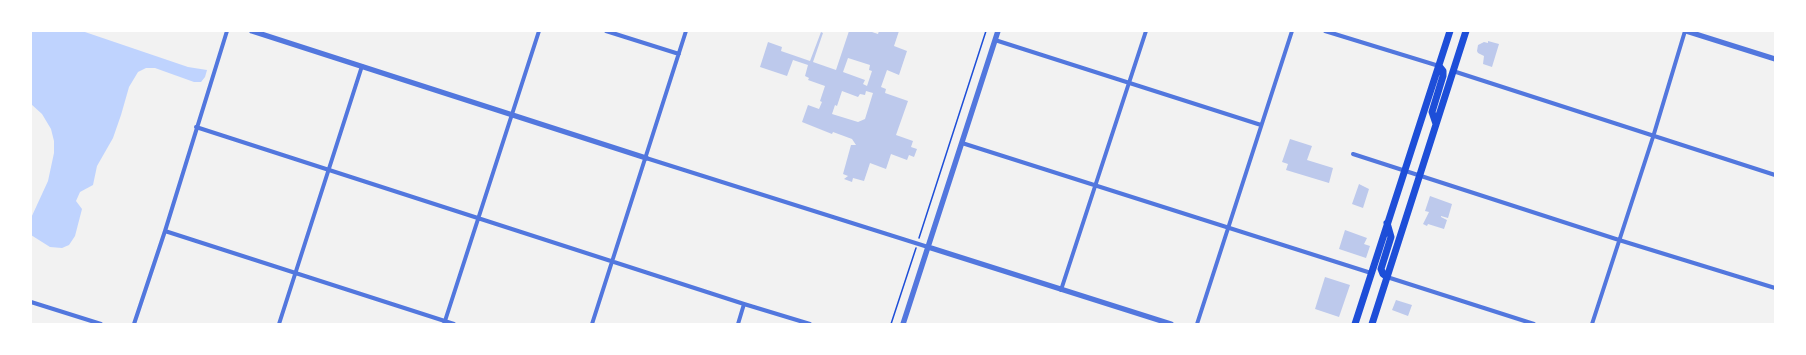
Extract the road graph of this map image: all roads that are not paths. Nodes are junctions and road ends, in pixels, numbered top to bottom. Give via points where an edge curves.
1 (227, 31) edge
2 (252, 31) edge
3 (539, 31) edge
4 (606, 31) edge
5 (686, 31) edge
6 (998, 31) edge
7 (1146, 31) edge
8 (1292, 31) edge
9 (1325, 31) edge
10 (1450, 31) edge
11 (1466, 31) edge
12 (1686, 31) edge
13 (995, 40) junction
14 (679, 54) junction
15 (1775, 59) edge
16 (362, 66) junction
17 (1439, 66) junction
18 (1453, 71) junction
19 (1129, 83) junction
20 (512, 114) junction
21 (1436, 124) junction
22 (1262, 125) junction
23 (196, 127) junction
24 (1653, 137) junction
25 (962, 143) junction
26 (1353, 154) dead end
27 (646, 158) junction
28 (329, 170) junction
29 (1405, 170) junction
30 (1420, 175) junction
31 (1775, 175) edge
32 (1095, 187) junction
33 (478, 218) junction
34 (1387, 223) junction
35 (1228, 228) junction
36 (165, 231) junction
37 (1619, 240) junction
38 (928, 247) junction
39 (613, 261) junction
40 (1371, 272) junction
41 (296, 273) junction
42 (1387, 277) junction
43 (1775, 288) edge
44 (1061, 290) junction
45 (31, 302) edge
46 (744, 304) junction
47 (445, 323) edge
48 (101, 324) edge
49 (134, 324) edge
50 (279, 324) edge
51 (454, 324) edge
52 (592, 324) edge
53 (738, 324) edge
54 (810, 324) edge
55 (903, 324) edge
56 (1171, 324) edge
57 (1197, 324) edge
58 (1355, 324) edge
59 (1372, 324) edge
60 (1534, 324) edge
61 (1592, 324) edge

1 - 23 street
2 - 16 street
3 - 20 street
4 - 14 street
5 - 14 street
6 - 13 street
7 - 19 street
8 - 22 street
9 - 17 street
10 - 17 main road
11 - 18 main road
12 - 15 street
12 - 24 street
13 - 19 street
13 - 25 street
14 - 27 street
16 - 20 street
16 - 28 street
17 - 21 main road via 1443,76 1432,112
17 - 29 main road
18 - 21 main road
18 - 24 street
19 - 22 street
19 - 32 street
20 - 27 street
20 - 33 street
21 - 30 main road
22 - 35 street
23 - 28 street
23 - 36 street
24 - 31 street
24 - 37 street
25 - 32 street
25 - 38 street
26 - 29 street
27 - 38 street
27 - 39 street
28 - 33 street
28 - 41 street
29 - 30 street
29 - 34 main road
30 - 37 street
30 - 42 main road
32 - 35 street
32 - 44 street
33 - 39 street
33 - 47 street
34 - 40 main road
34 - 42 main road via 1391,237 1381,269 1382,274
35 - 40 street
35 - 57 street
36 - 41 street
36 - 49 street
37 - 43 street
37 - 61 street
38 - 44 street
38 - 55 street
39 - 46 street
39 - 52 street
40 - 58 main road
41 - 47 street
41 - 50 street
42 - 59 main road
42 - 60 street
44 - 56 street
45 - 48 street
46 - 53 street
46 - 54 street
47 - 51 street

